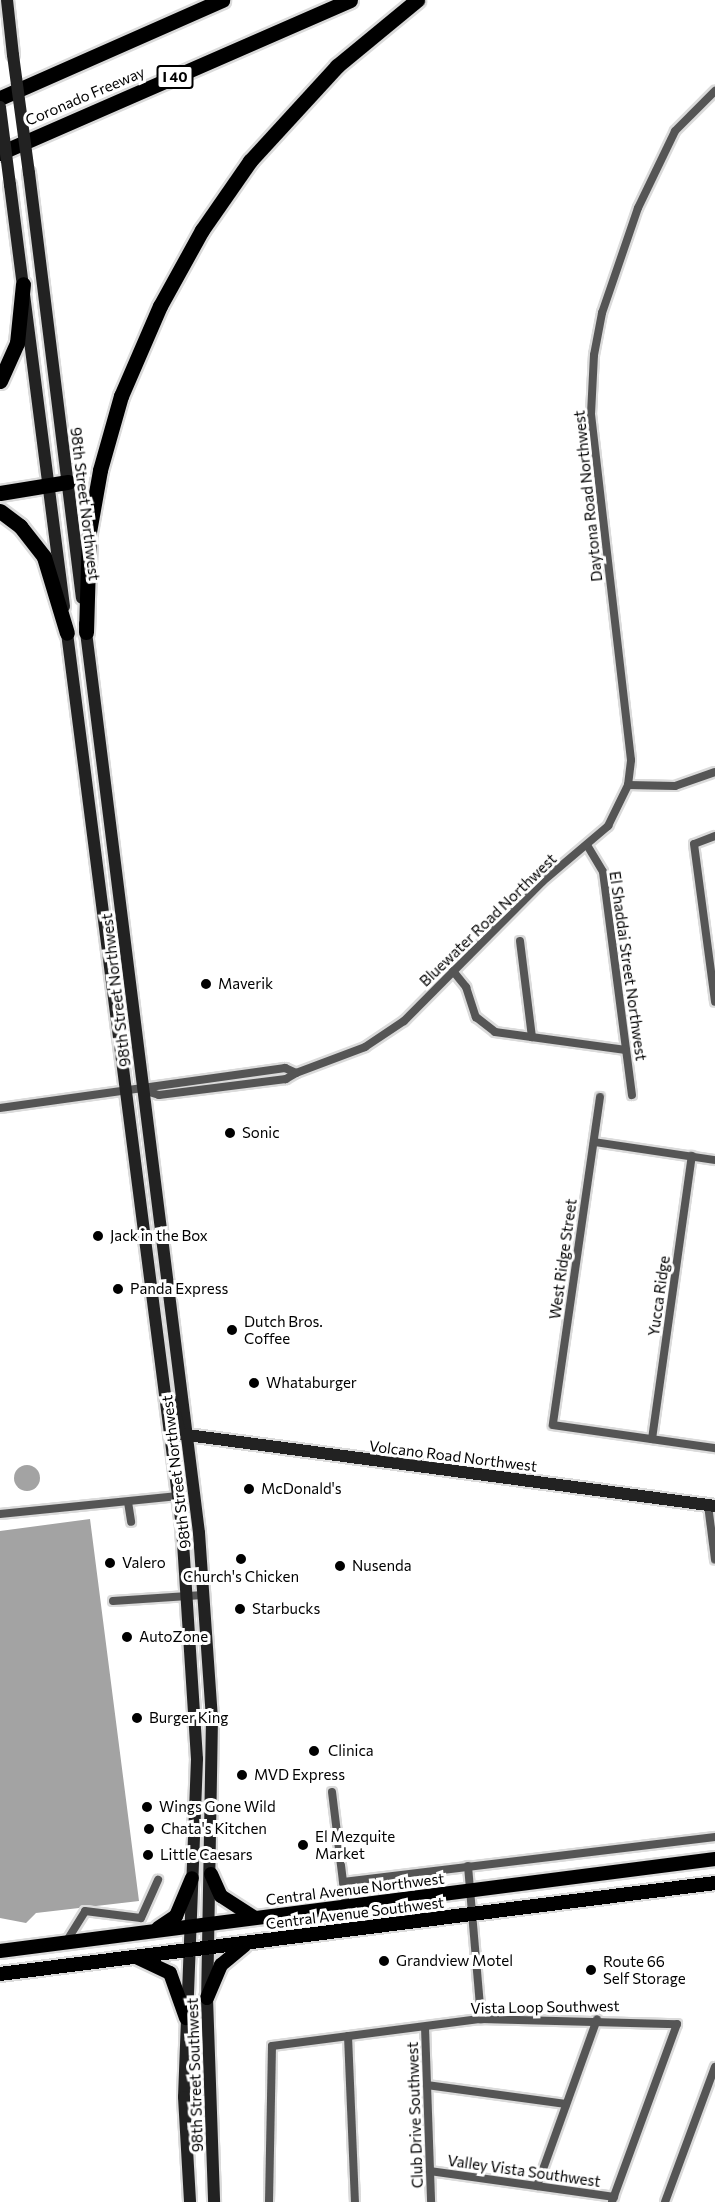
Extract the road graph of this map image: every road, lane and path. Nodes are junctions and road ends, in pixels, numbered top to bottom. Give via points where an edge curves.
1 (7, 0) edge
2 (222, 0) edge
3 (350, 0) edge
4 (417, 0) edge
5 (715, 91) edge
6 (0, 98) edge
7 (0, 107) edge
8 (0, 153) edge
9 (23, 284) junction
10 (0, 381) edge
11 (68, 482) junction
12 (51, 487) junction
13 (0, 493) edge
14 (0, 511) edge
15 (86, 632) junction
16 (67, 633) junction
17 (715, 772) edge
18 (628, 785) junction
19 (715, 836) edge
20 (587, 845) junction
21 (520, 941) dead end
22 (453, 971) junction
23 (713, 973) edge
24 (715, 1002) edge
25 (532, 1037) junction
26 (626, 1050) junction
27 (143, 1090) junction
28 (124, 1093) junction
29 (632, 1095) dead end
30 (600, 1097) dead end
31 (0, 1108) edge
32 (594, 1142) junction
33 (692, 1156) junction
34 (715, 1160) edge
35 (160, 1374) junction
36 (187, 1435) junction
37 (652, 1439) junction
38 (715, 1448) edge
39 (173, 1461) junction
40 (178, 1497) junction
41 (128, 1502) junction
42 (712, 1506) edge
43 (0, 1514) edge
44 (131, 1522) dead end
45 (193, 1524) junction
46 (715, 1560) edge
47 (203, 1595) junction
48 (187, 1596) junction
49 (113, 1601) dead end
50 (195, 1717) junction
51 (212, 1718) junction
52 (163, 1719) dead end
53 (332, 1792) dead end
54 (715, 1837) edge
55 (715, 1859) edge
56 (468, 1866) junction
57 (211, 1874) junction
58 (192, 1878) junction
59 (158, 1880) dead end
60 (343, 1882) junction
61 (715, 1883) edge
62 (471, 1890) junction
63 (346, 1906) junction
64 (473, 1914) junction
65 (255, 1918) junction
66 (209, 1924) junction
67 (189, 1926) junction
68 (153, 1931) junction
69 (66, 1942) junction
70 (250, 1943) junction
71 (208, 1948) junction
72 (189, 1950) junction
73 (0, 1951) edge
74 (133, 1956) junction
75 (0, 1974) edge
76 (207, 1998) junction
77 (186, 2019) junction
78 (481, 2019) junction
79 (597, 2019) junction
80 (425, 2027) junction
81 (348, 2036) junction
82 (715, 2067) edge
83 (427, 2085) junction
84 (566, 2104) junction
85 (430, 2171) junction
86 (537, 2186) junction
87 (613, 2200) edge
88 (190, 2202) edge
89 (214, 2202) edge
90 (269, 2202) edge
91 (355, 2202) edge
92 (431, 2202) edge
93 (665, 2202) edge

1 - 11 main road, 98th Street Northwest, bridge
2 - 6 highway
3 - 8 highway, Coronado Freeway / I 40
4 - 15 highway via 337,66 250,161 202,230 160,306 121,396 99,471 89,532
5 - 18 street, Daytona Road Northwest via 675,131 638,208 602,313 594,355 591,414 631,760
7 - 9 main road, 98th Street Northwest, bridge
9 - 10 highway via 17,343
9 - 12 main road, 98th Street Northwest
11 - 12 highway
11 - 15 main road, 98th Street Northwest
12 - 13 highway
12 - 16 main road, 98th Street Northwest
14 - 16 highway via 20,526 44,557
15 - 27 main road, 98th Street Northwest
16 - 28 main road, 98th Street Northwest
17 - 18 street via 675,786
18 - 20 street, Bluewater Road Northwest via 608,826
19 - 23 street via 694,844
20 - 22 street, Bluewater Road Northwest
20 - 26 street, El Shaddai Street Northwest via 603,872
21 - 25 street
22 - 25 street via 484,1027
22 - 27 street, Bluewater Road Northwest via 404,1021 365,1047 286,1079 159,1095
23 - 24 street
25 - 26 street
26 - 29 street, El Shaddai Street Northwest
27 - 28 street, Bluewater Road Northwest
27 - 36 main road, 98th Street Northwest
28 - 31 street, Bluewater Road Northwest
28 - 35 main road, 98th Street Northwest
30 - 32 street, West Ridge Street
32 - 33 street
32 - 37 street, West Ridge Street via 553,1425
33 - 34 street
33 - 37 street, Yucca Ridge
35 - 36 main road via 170,1387 177,1433
35 - 39 main road, 98th Street Northwest
36 - 42 main road, Volcano Road Northwest
36 - 45 main road, 98th Street Northwest
37 - 38 street
39 - 40 main road, 98th Street Northwest
39 - 45 main road via 182,1479
40 - 41 street
40 - 45 street
40 - 48 main road, 98th Street Northwest
41 - 43 street
41 - 44 street
42 - 46 street
45 - 47 main road, 98th Street Northwest
47 - 48 street
47 - 51 main road, 98th Street Northwest
48 - 49 street
48 - 50 main road, 98th Street Northwest
50 - 51 street
50 - 52 street
50 - 58 main road, 98th Street Northwest
51 - 57 main road, 98th Street Northwest
53 - 60 street
54 - 56 street, Central Avenue Northwest
55 - 62 main road, Central Avenue Northwest
56 - 60 street, Central Avenue Northwest
56 - 62 street
57 - 65 main road via 221,1896
57 - 66 main road, 98th Street Northwest
58 - 67 main road, 98th Street Northwest
58 - 68 main road via 176,1916
59 - 69 street via 141,1918 85,1911
60 - 63 street
61 - 64 main road, Central Avenue Southwest
62 - 63 main road, Central Avenue Northwest
62 - 64 street
63 - 65 main road, Central Avenue Northwest
64 - 70 main road, Central Avenue Southwest
64 - 78 street
65 - 66 main road, Central Avenue Northwest
66 - 67 main road, Central Avenue Northwest
66 - 71 main road, 98th Street Southwest
67 - 68 main road, Central Avenue Northwest
67 - 72 main road, 98th Street Southwest
68 - 69 main road, Central Avenue Northwest
69 - 73 main road, Central Avenue Northwest
70 - 71 main road, Central Avenue Southwest
70 - 76 main road via 221,1965
71 - 72 main road, Central Avenue Southwest
71 - 76 main road, 98th Street Southwest
72 - 74 main road, Central Avenue Southwest
72 - 77 main road, 98th Street Southwest
74 - 75 main road, Central Avenue Southwest
74 - 77 main road via 169,1971
76 - 89 main road, 98th Street Southwest
77 - 88 main road, 98th Street Southwest
78 - 79 street, Vista Loop Southwest
78 - 80 street, Vista Loop Southwest
79 - 84 street
79 - 87 street, Vista Loop Southwest via 677,2024
80 - 81 street, Vista Loop Southwest
80 - 83 street, Club Drive Southwest
81 - 90 street, Vista Loop Southwest via 272,2046
81 - 91 street
82 - 93 street
83 - 84 street
83 - 85 street, Club Drive Southwest
84 - 86 street
85 - 86 street, Valley Vista Southwest
85 - 92 street, Club Drive Southwest
86 - 87 street, Valley Vista Southwest

